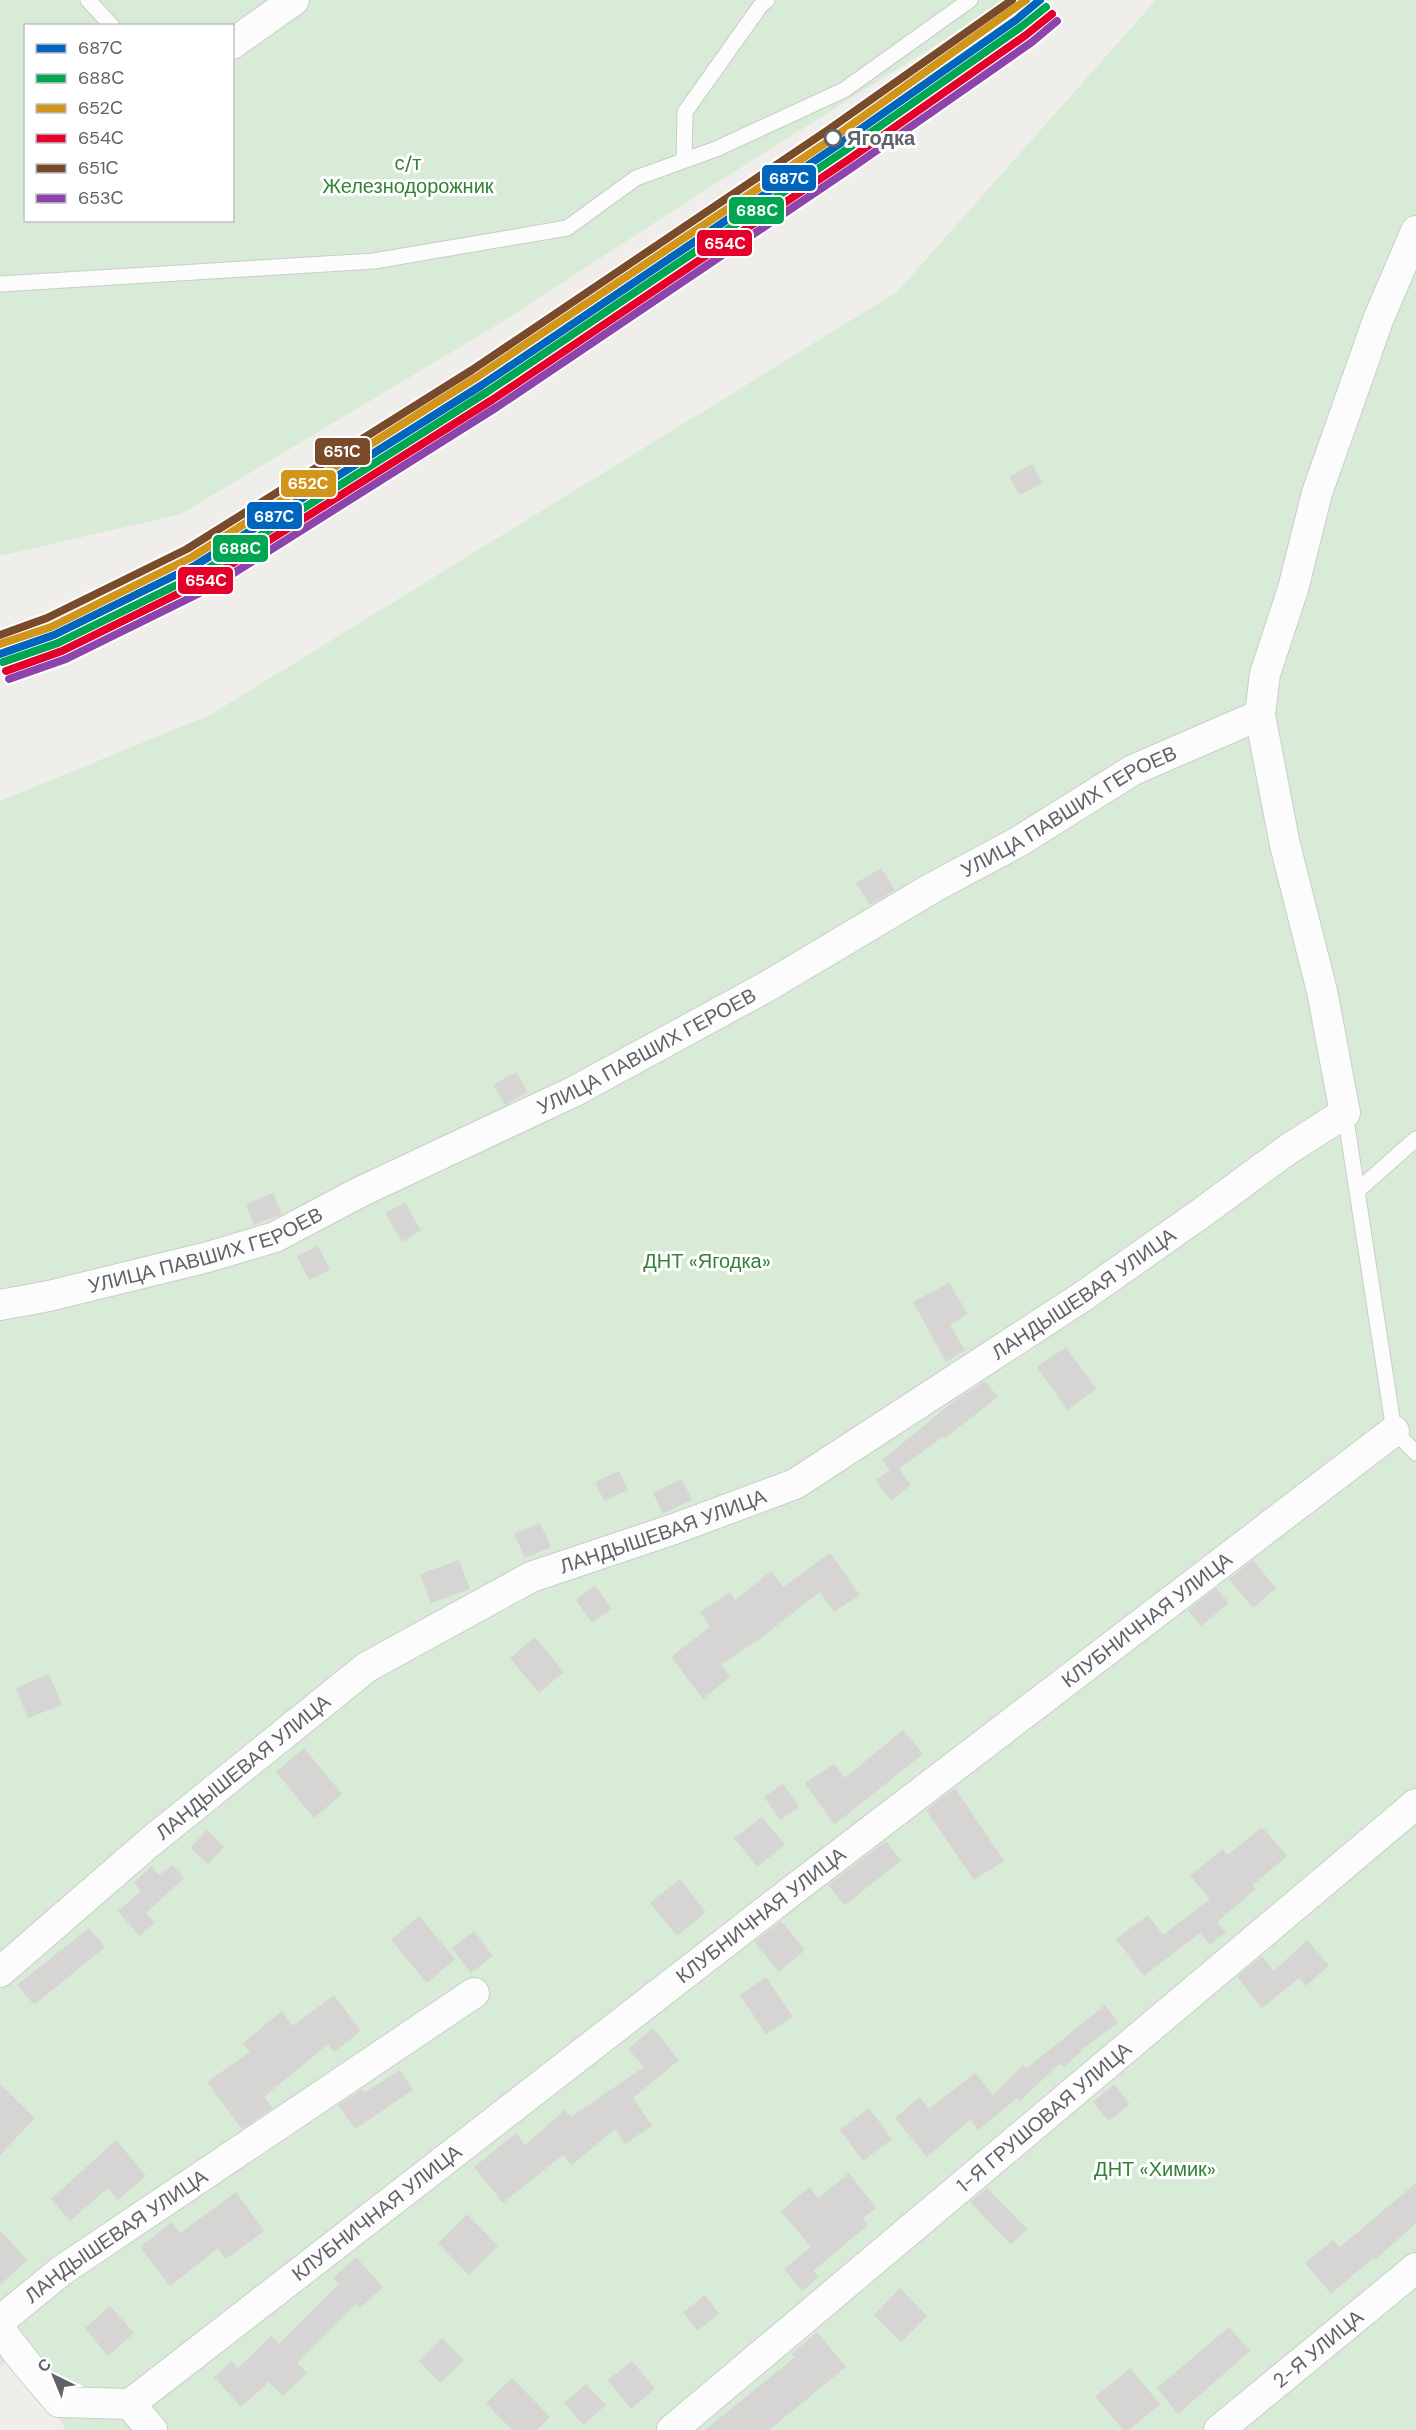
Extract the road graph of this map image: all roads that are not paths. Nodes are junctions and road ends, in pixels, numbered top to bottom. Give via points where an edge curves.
1 (88, 0) edge
2 (294, 0) edge
3 (767, 0) edge
4 (970, 0) edge
5 (110, 24) edge
6 (234, 43) edge
7 (684, 160) junction
8 (1416, 231) edge
9 (0, 284) edge
10 (1260, 715) junction
11 (1345, 1113) junction
12 (1416, 1138) edge
13 (1357, 1191) junction
14 (0, 1305) edge
15 (1394, 1431) junction
16 (1416, 1453) edge
17 (1416, 1804) edge
18 (0, 1972) edge
19 (474, 1993) dead end
20 (1416, 2268) edge
21 (0, 2321) edge
22 (0, 2330) edge
23 (130, 2404) junction
24 (152, 2430) edge
25 (672, 2430) edge
26 (1219, 2430) edge

1 - 5 lane
2 - 6 street
3 - 7 lane via 685,112
4 - 7 lane via 844,90
7 - 9 lane via 636,178 567,228 375,261
8 - 10 street via 1378,320 1317,493 1293,589 1264,674
10 - 11 street
10 - 14 street, УЛИЦА ПАВШИХ ГЕРОЕВ via 1133,770 1018,842 932,888 766,987 575,1091 360,1192 276,1237 208,1257
11 - 13 lane
11 - 18 street, ЛАНДЫШЕВАЯ УЛИЦА via 1082,1297 795,1484 531,1577 367,1667 150,1842
12 - 13 lane
13 - 15 lane
15 - 16 lane
15 - 23 street, КЛУБНИЧНАЯ УЛИЦА
17 - 25 street, 1-Я ГРУШОВАЯ УЛИЦА
19 - 21 street, ЛАНДЫШЕВАЯ УЛИЦА via 60,2271
20 - 26 street, 2-Я УЛИЦА
22 - 23 street via 59,2402
23 - 24 street

